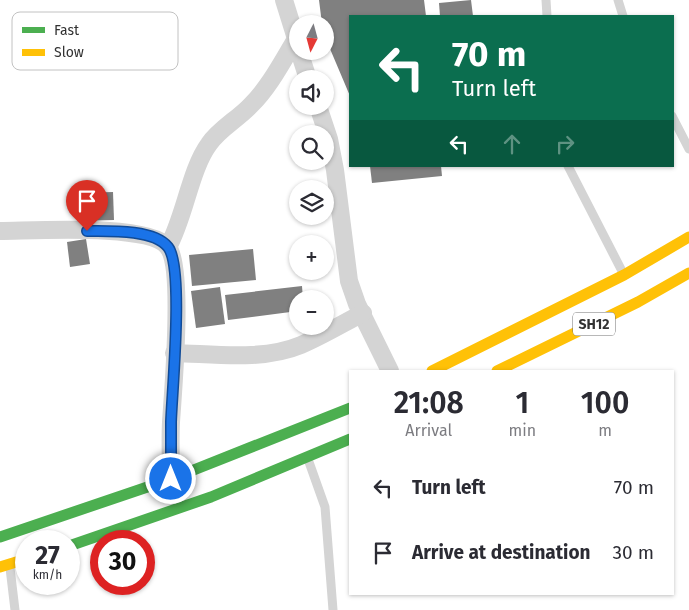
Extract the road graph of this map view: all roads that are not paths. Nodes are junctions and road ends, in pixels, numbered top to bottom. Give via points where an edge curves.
1 (284, 0) edge
2 (546, 0) edge
3 (618, 0) edge
4 (547, 15) edge
5 (623, 15) edge
6 (289, 17) edge
7 (289, 56) edge
8 (321, 115) edge
9 (674, 120) edge
10 (689, 149) edge
11 (569, 167) edge
12 (0, 231) edge
13 (689, 237) edge
14 (168, 247) junction
15 (689, 273) edge
16 (624, 275) junction
17 (363, 313) junction
18 (174, 353) junction
19 (390, 370) edge
20 (434, 370) edge
21 (499, 370) edge
22 (349, 408) edge
23 (349, 439) edge
24 (308, 459) junction
25 (171, 479) junction
26 (0, 538) edge
27 (80, 542) edge
28 (4, 566) edge
29 (15, 610) edge
30 (333, 610) edge

1 - 6 street
2 - 4 lane
3 - 5 lane
7 - 14 street via 253,104 209,144
8 - 17 street via 335,170 350,281
9 - 10 lane
11 - 16 lane
12 - 14 street via 122,231 144,236
13 - 16 main road
14 - 18 street via 177,302
15 - 21 main road, SH12 via 638,302
16 - 20 main road
17 - 18 street via 300,346 281,351
17 - 19 street
18 - 25 street
22 - 25 main road
23 - 24 main road
24 - 27 main road
24 - 30 lane via 325,507
25 - 26 main road
28 - 29 lane

